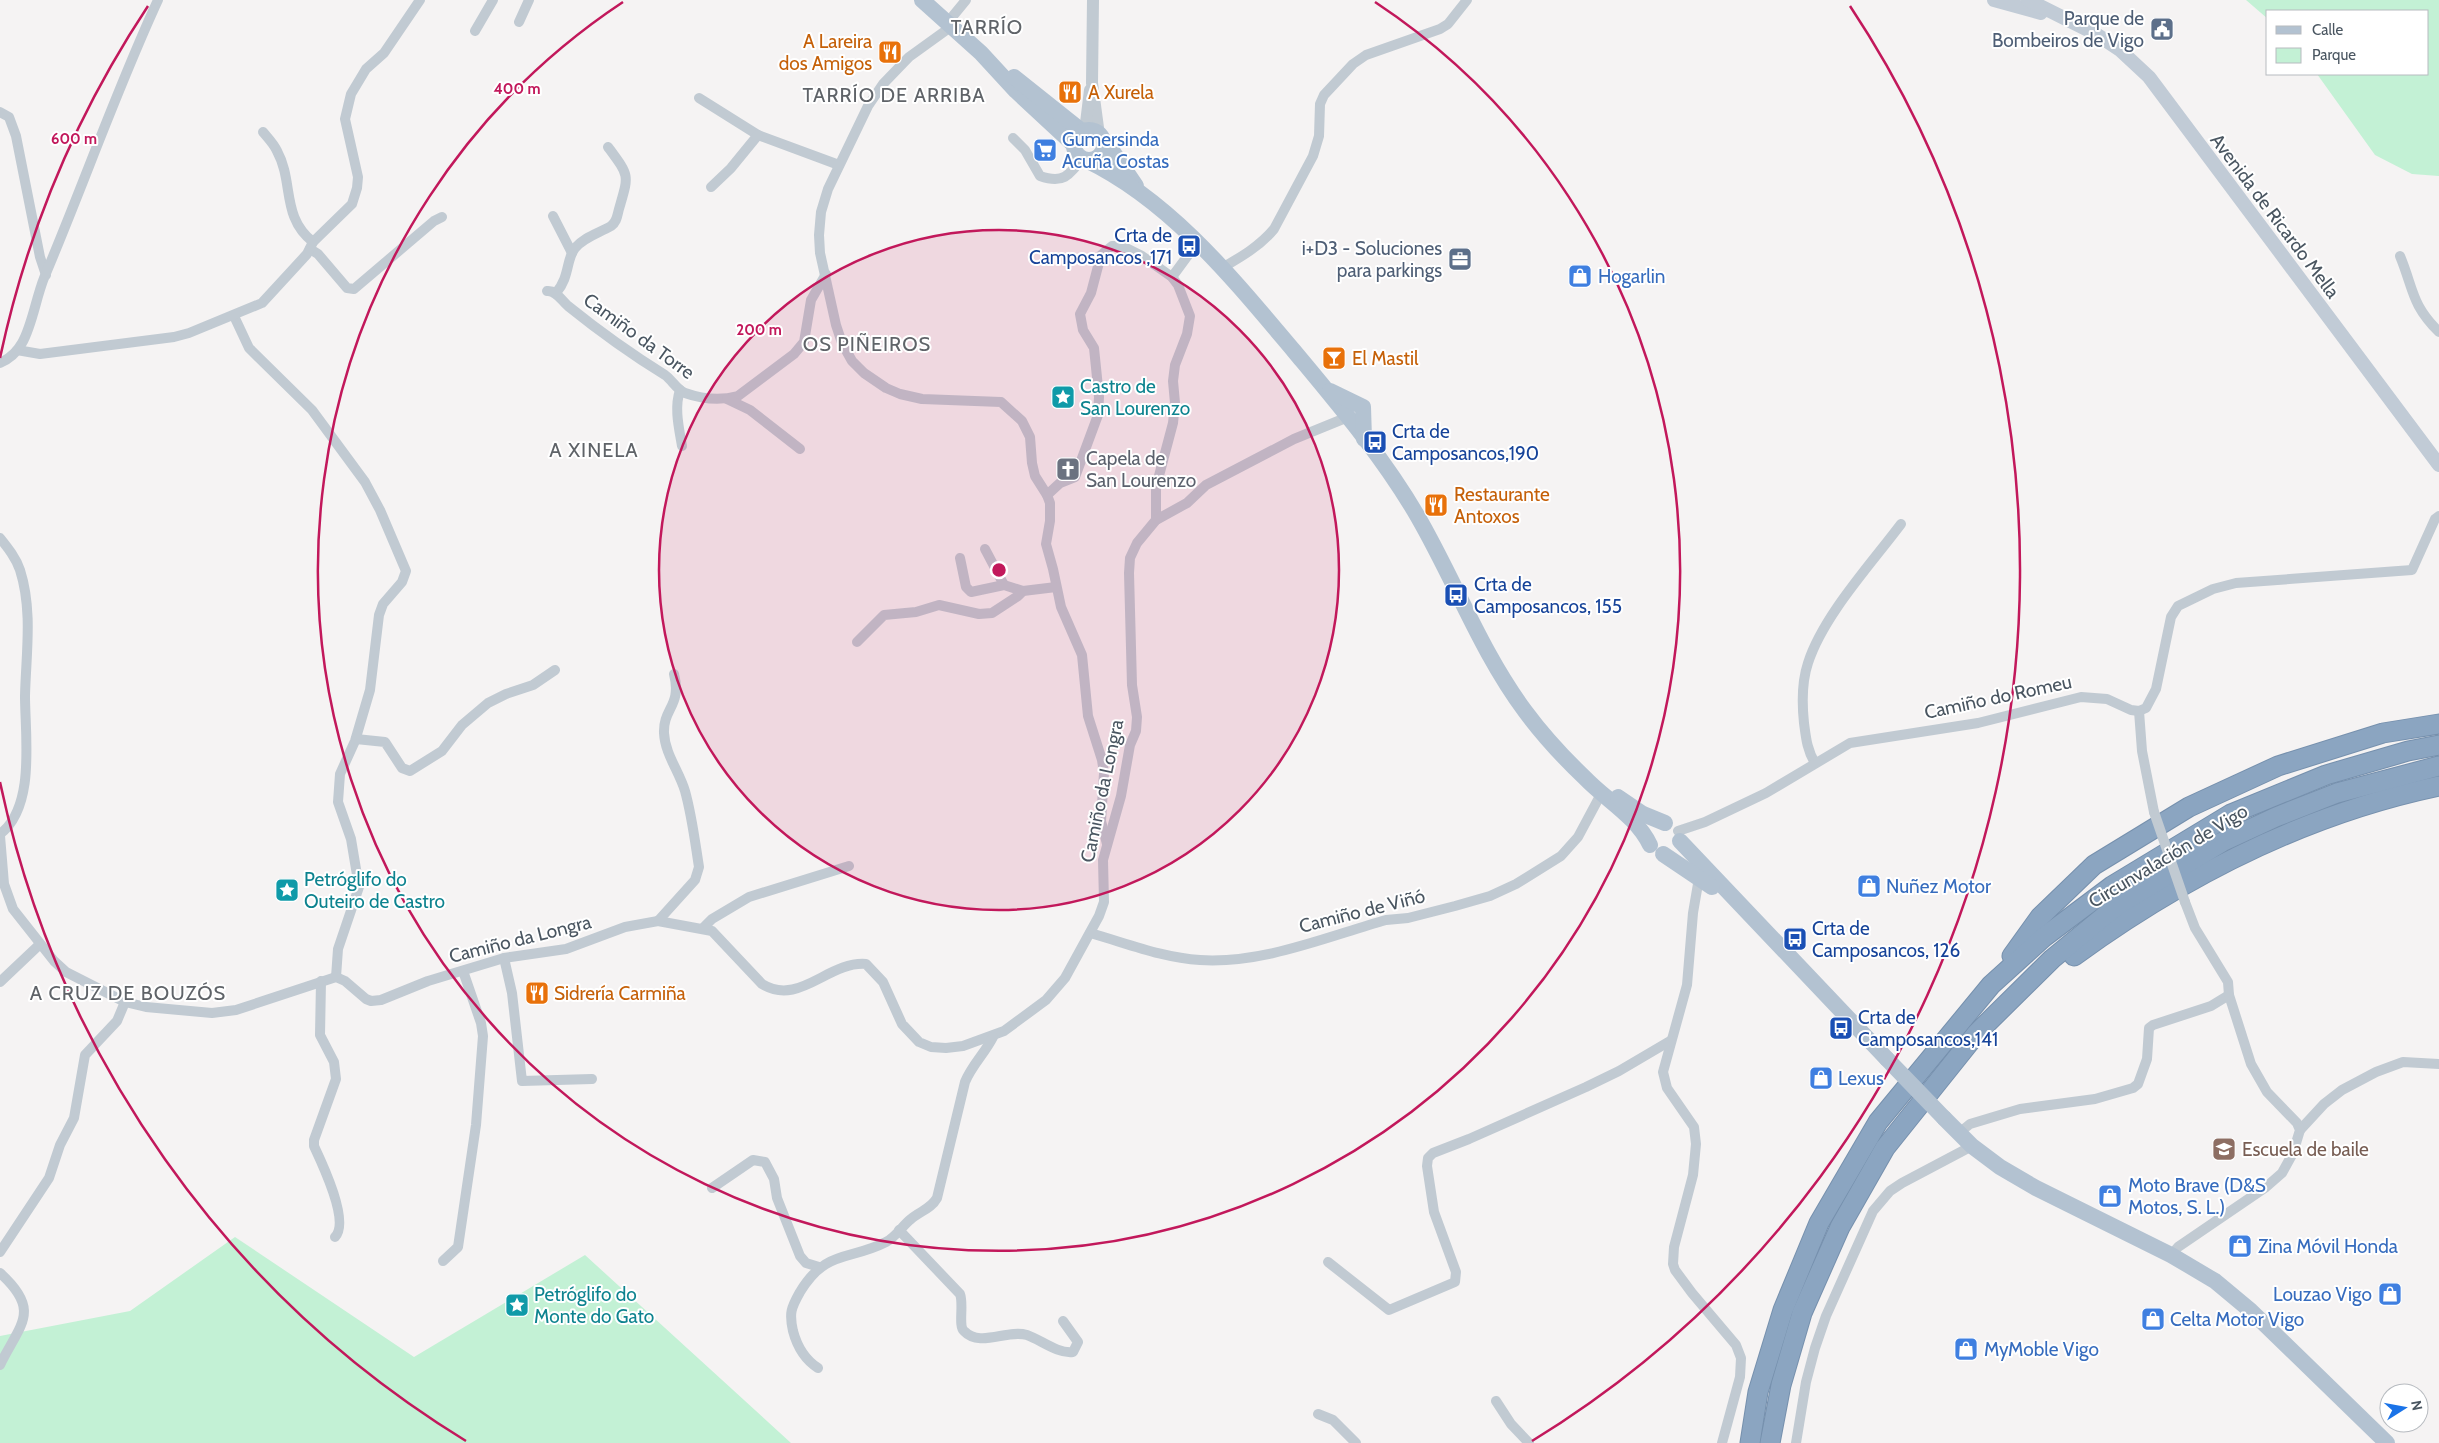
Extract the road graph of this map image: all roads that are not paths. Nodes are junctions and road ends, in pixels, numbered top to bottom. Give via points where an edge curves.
1 (158, 0) edge
2 (420, 0) edge
3 (493, 0) edge
4 (529, 0) edge
5 (922, 0) edge
6 (966, 0) edge
7 (1093, 0) edge
8 (1466, 0) edge
9 (1994, 0) edge
10 (2028, 0) edge
11 (2059, 16) junction
12 (519, 22) dead end
13 (950, 24) junction
14 (475, 31) dead end
15 (981, 53) junction
16 (1092, 83) junction
17 (699, 98) dead end
18 (1086, 111) junction
19 (0, 112) edge
20 (1064, 115) junction
21 (263, 132) dead end
22 (758, 135) junction
23 (1013, 138) dead end
24 (1088, 143) junction
25 (608, 147) dead end
26 (839, 166) junction
27 (711, 187) dead end
28 (1140, 192) junction
29 (553, 216) dead end
30 (442, 217) dead end
31 (1197, 243) junction
32 (312, 245) junction
33 (572, 253) junction
34 (2400, 256) dead end
35 (1222, 268) junction
36 (826, 274) junction
37 (46, 275) junction
38 (1172, 277) junction
39 (234, 316) junction
40 (2439, 332) edge
41 (14, 354) junction
42 (0, 362) edge
43 (680, 390) junction
44 (727, 399) junction
45 (1355, 411) junction
46 (682, 446) dead end
47 (800, 449) dead end
48 (2439, 465) edge
49 (1047, 495) junction
50 (2439, 516) edge
51 (1156, 520) junction
52 (1901, 524) dead end
53 (0, 538) edge
54 (985, 550) dead end
55 (960, 558) dead end
56 (1004, 585) junction
57 (1056, 587) junction
58 (1022, 591) junction
59 (857, 642) dead end
60 (556, 670) dead end
61 (674, 674) dead end
62 (2139, 710) junction
63 (2439, 724) edge
64 (356, 739) junction
65 (2439, 745) edge
66 (1566, 758) junction
67 (1815, 763) junction
68 (2439, 766) edge
69 (2439, 786) edge
70 (1601, 794) junction
71 (1674, 831) junction
72 (0, 835) edge
73 (1107, 845) junction
74 (1656, 850) junction
75 (849, 866) dead end
76 (1698, 882) junction
77 (1754, 919) junction
78 (658, 921) junction
79 (703, 928) junction
80 (1090, 933) junction
81 (40, 944) junction
82 (504, 958) junction
83 (463, 971) junction
84 (336, 977) junction
85 (320, 981) junction
86 (0, 982) edge
87 (1991, 984) junction
88 (2229, 995) junction
89 (125, 1002) junction
90 (1977, 1033) junction
91 (993, 1037) junction
92 (1670, 1041) junction
93 (2439, 1064) edge
94 (592, 1078) dead end
95 (2300, 1130) junction
96 (1959, 1134) junction
97 (1972, 1146) junction
98 (712, 1188) dead end
99 (899, 1230) junction
100 (335, 1237) dead end
101 (0, 1252) edge
102 (2171, 1256) junction
103 (443, 1261) dead end
104 (1328, 1262) dead end
105 (819, 1267) junction
106 (0, 1273) edge
107 (1063, 1321) dead end
108 (0, 1365) edge
109 (818, 1368) dead end
110 (1496, 1401) dead end
111 (1318, 1414) dead end
112 (1356, 1443) edge
113 (1529, 1443) edge
114 (1722, 1443) edge
115 (1750, 1443) edge
116 (1770, 1443) edge
117 (1796, 1443) edge
118 (2387, 1443) edge

1 - 37 street via 123,77
2 - 32 street via 384,53 366,69 350,94 345,119 358,177 355,197 347,211
3 - 14 street
4 - 12 street
5 - 13 main road
6 - 13 street
7 - 16 street
8 - 35 street via 1448,24 1366,56 1353,64 1328,90 1320,104 1319,136 1313,156 1274,229 1265,239
9 - 11 main road, Avenida de Ricardo Mella
10 - 11 main road, Avenida de Ricardo Mella
11 - 48 main road, Avenida de Ricardo Mella via 2120,50 2149,77
13 - 15 main road
13 - 26 street via 883,84 868,106
15 - 20 main road
15 - 24 main road via 1016,91
16 - 18 street
16 - 24 street
17 - 22 street
18 - 20 street via 1075,116
18 - 24 street
19 - 37 street via 9,117 16,136
20 - 24 main road
21 - 32 street via 280,157 295,222
22 - 26 street
22 - 27 street
23 - 24 street via 1025,150 1040,176 1060,180 1067,176
24 - 28 main road
24 - 28 main road via 1113,152
25 - 33 street via 627,177 617,219 611,226 583,241
26 - 36 street via 828,189 820,220 820,253
28 - 31 main road
29 - 33 street
30 - 32 street via 354,289 347,288
31 - 35 main road
31 - 38 street
32 - 39 street via 270,296 250,310
33 - 43 street, Camiño da Torre via 563,285 552,292
34 - 40 street via 2413,297
35 - 45 main road via 1326,389
36 - 44 street, Camiño da Torre via 811,300 804,342 794,354 738,396
36 - 49 street via 836,325 852,361 883,386 900,394 922,399 1001,402 1010,408 1022,420 1030,437 1035,476
37 - 41 street via 26,336
38 - 49 street via 1122,246 1112,246 1101,254 1091,293 1080,314 1094,348 1098,415 1075,478 1060,483
38 - 51 street via 1190,316 1175,365 1173,423 1156,487
39 - 41 street via 174,337 40,354
39 - 64 street via 249,348 312,410 364,482 380,510 406,571 379,615 371,682
41 - 42 street
43 - 44 street, Camiño da Torre via 700,398
43 - 46 street via 678,418
44 - 47 street via 750,410
45 - 51 street, Camiño da Longra via 1206,485 1187,503
45 - 66 main road via 1364,439 1417,515 1508,687 1536,726
49 - 57 street via 1050,521 1046,544
50 - 62 street via 2412,570 2236,583 2213,589 2178,606 2171,617 2156,689 2146,708
51 - 73 street, Camiño da Longra via 1137,543 1130,558 1132,676 1137,717
52 - 67 street via 1829,620 1808,661 1804,676 1803,715 1808,751
53 - 72 street via 20,570 28,621 27,762 14,816
54 - 56 street
55 - 56 street via 968,590 976,593
56 - 58 street
57 - 58 street
57 - 73 street via 1060,607 1082,655 1088,716 1104,773 1102,821
58 - 59 street via 992,612 979,614 939,605 916,612 884,615
60 - 64 street via 534,685 488,703 462,725 442,751 410,771 402,768 385,742
61 - 78 street via 677,694 667,715 664,732 673,766 684,789 699,868 696,880
62 - 67 street, Camiño do Romeu via 2131,710 2107,699 2081,697 1978,724 1850,743
62 - 88 street, bridge via 2142,751 2154,812 2195,928 2224,973
63 - 87 highway via 2383,734 2278,766 2190,807 2094,864 2040,917
64 - 84 street via 340,774 338,802 351,839 359,887 338,949
65 - 87 highway, Circunvalación de Vigo via 2326,775 2231,814 2112,886 2044,937
66 - 70 main road
66 - 71 main road via 1643,814
67 - 71 street, Camiño do Romeu via 1742,806
68 - 90 highway, Circunvalación de Vigo via 2336,793 2222,842 2118,904 2052,959
69 - 90 highway via 2374,802 2321,820 2262,844 2189,881 2107,932 2056,969 1994,1026
70 - 74 main road via 1643,831
70 - 80 street, Camiño de Viñó via 1578,837 1561,856 1516,884 1455,906 1386,920 1245,959 1175,957
71 - 74 main road via 1676,850
71 - 74 main road via 1655,826 1651,830 1649,835
71 - 77 main road
72 - 81 street via 7,897
73 - 80 street, Camiño da Longra via 1103,860 1104,902
74 - 76 main road
75 - 79 street via 749,897
76 - 77 main road
76 - 92 street via 1687,985
77 - 96 main road, bridge
78 - 79 street, Camiño da Longra
78 - 82 street, Camiño da Longra via 625,927 566,948
79 - 91 street, Camiño da Longra via 721,938 771,990 788,992 845,966 866,964 883,982 902,1024 920,1042 946,1048
80 - 91 street, Camiño da Longra via 1057,989
81 - 86 street
81 - 89 street via 66,972
82 - 83 street, Camiño da Longra
82 - 94 street via 512,993 522,1081
83 - 84 street, Camiño da Longra via 371,1001
83 - 103 street via 483,1036 476,1125 458,1246
84 - 85 street
85 - 89 street via 236,1010 212,1013
85 - 100 street via 320,1035 334,1062 336,1078 314,1146 333,1189 339,1229
87 - 115 highway, Circunvalación de Vigo via 1878,1122 1819,1223 1783,1310 1758,1392
88 - 95 street via 2251,1064 2267,1092
88 - 96 street via 2211,1006 2149,1028 2147,1059 2138,1084 2133,1088 2095,1099 2020,1109 1970,1124
89 - 101 street via 117,1021 85,1055 74,1118 60,1145 49,1178
90 - 116 highway, Circunvalación de Vigo via 1885,1148 1840,1227 1802,1313 1781,1385
91 - 99 street via 964,1082 937,1198 933,1205
92 - 104 street via 1602,1079 1428,1158 1434,1212 1456,1272 1455,1282 1389,1310
92 - 114 street via 1664,1079 1694,1127 1696,1144 1693,1175 1674,1246 1673,1264 1692,1293 1736,1345 1741,1358 1740,1377
93 - 95 street via 2403,1062 2376,1072 2342,1090
95 - 102 street via 2282,1173 2178,1247
96 - 97 main road
97 - 102 main road via 2036,1188
97 - 117 street via 1902,1183 1890,1191 1873,1211 1815,1348
98 - 105 street via 753,1160 765,1162 800,1256 806,1263
99 - 105 street via 884,1244
99 - 107 street via 960,1294 964,1332 986,1338 1006,1333 1025,1335 1062,1351 1073,1352 1078,1342
102 - 118 main road via 2214,1281 2251,1311
105 - 109 street via 804,1285 790,1315 799,1347 810,1363
106 - 108 street via 19,1293 25,1311 22,1326
110 - 113 street via 1510,1424
111 - 112 street via 1333,1420

